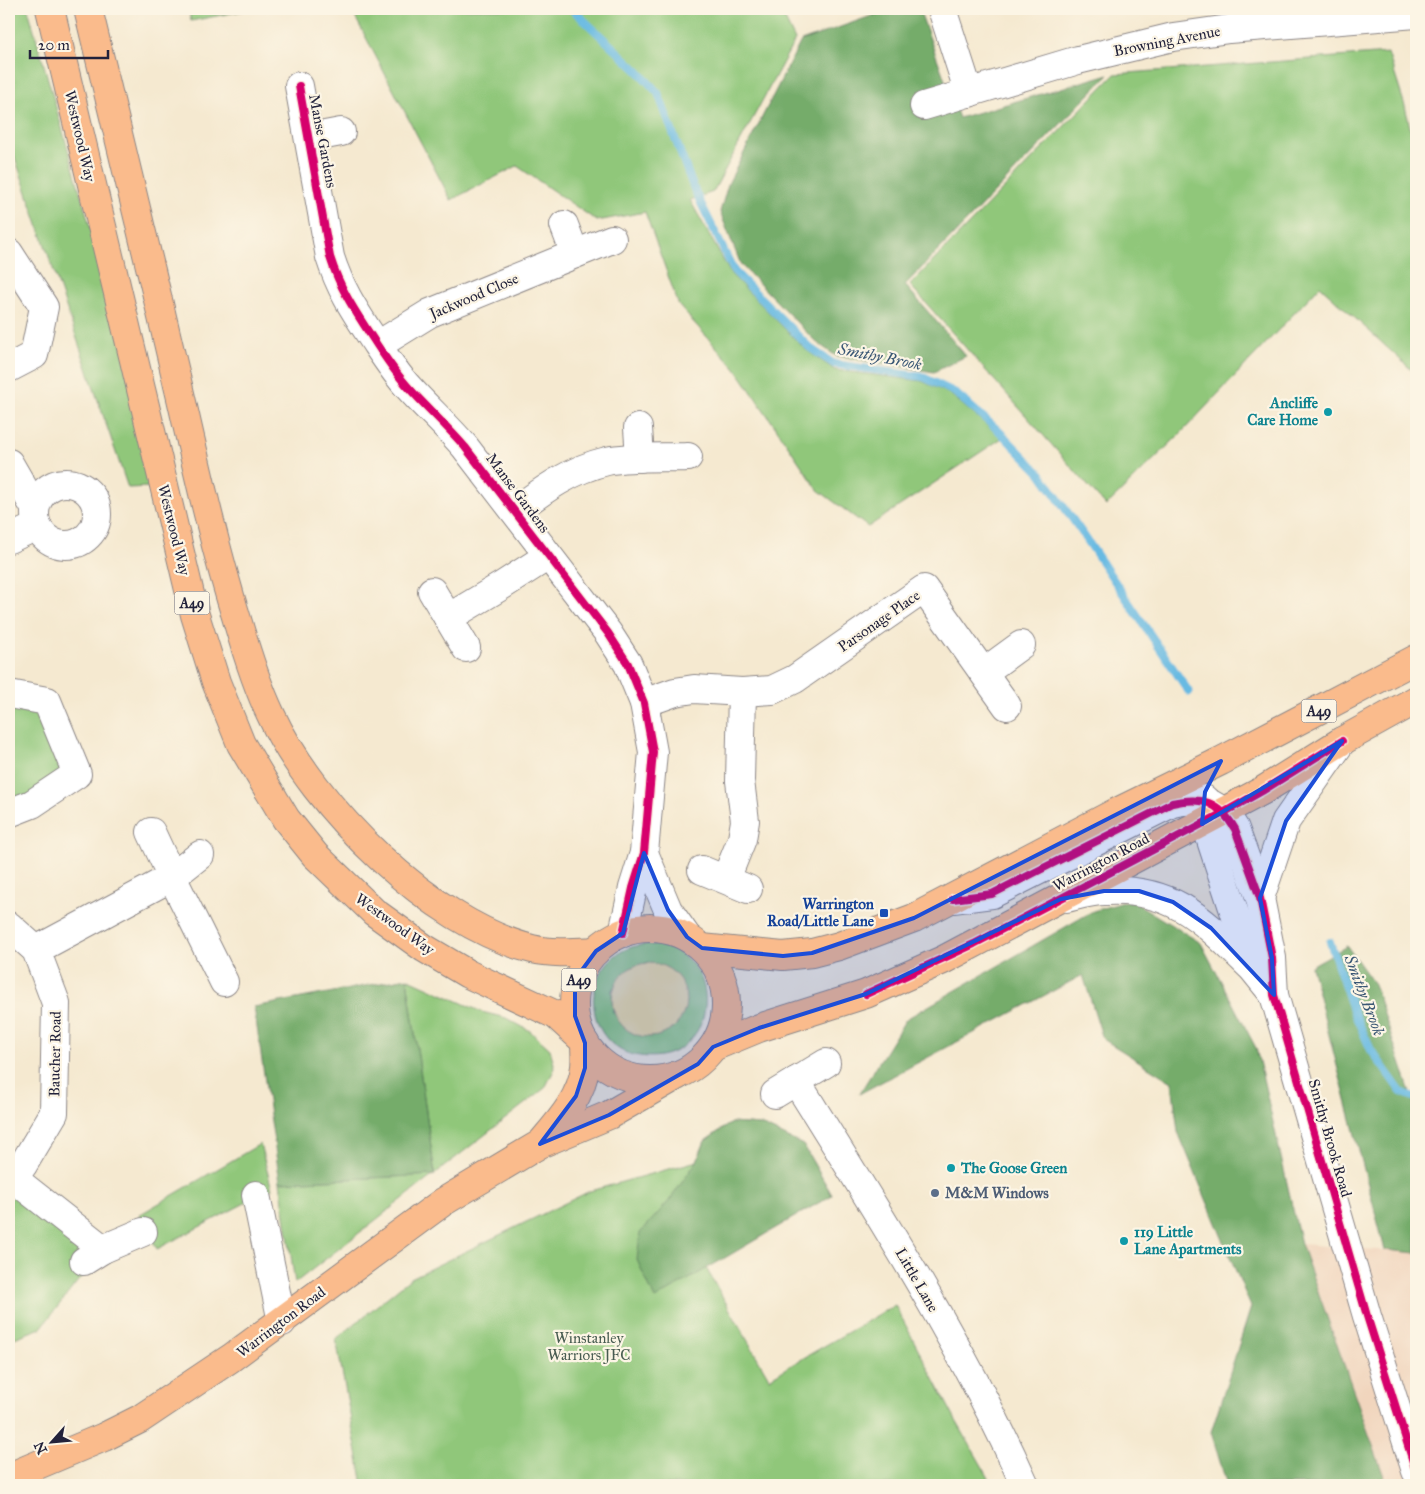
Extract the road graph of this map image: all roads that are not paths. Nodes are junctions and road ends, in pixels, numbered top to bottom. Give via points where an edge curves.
1 (50, 9) edge
2 (88, 9) edge
3 (942, 9) edge
4 (1416, 14) edge
5 (298, 86) dead end
6 (969, 93) junction
7 (924, 106) dead end
8 (341, 132) dead end
9 (308, 138) junction
10 (564, 225) dead end
11 (612, 239) dead end
12 (9, 253) edge
13 (575, 254) junction
14 (378, 345) junction
15 (9, 368) edge
16 (638, 428) dead end
17 (688, 457) dead end
18 (640, 458) junction
19 (9, 463) edge
20 (515, 511) junction
21 (9, 539) edge
22 (548, 556) junction
23 (432, 591) dead end
24 (448, 618) junction
25 (1021, 645) dead end
26 (466, 648) dead end
27 (1416, 659) edge
28 (984, 672) junction
29 (742, 692) junction
30 (9, 694) edge
31 (1416, 700) edge
32 (644, 703) junction
33 (1008, 706) dead end
34 (1342, 741) junction
35 (1221, 761) junction
36 (1211, 812) junction
37 (9, 813) edge
38 (151, 832) dead end
39 (644, 853) junction
40 (200, 855) dead end
41 (172, 877) junction
42 (725, 879) dead end
43 (1260, 898) junction
44 (952, 899) junction
45 (1061, 899) junction
46 (9, 926) edge
47 (623, 933) junction
48 (694, 942) junction
49 (36, 950) junction
50 (596, 950) junction
51 (1253, 969) junction
52 (224, 982) dead end
53 (1274, 995) junction
54 (584, 1041) junction
55 (713, 1047) junction
56 (826, 1063) dead end
57 (678, 1075) junction
58 (540, 1144) junction
59 (11, 1182) edge
60 (256, 1195) dead end
61 (142, 1232) dead end
62 (282, 1322) junction
63 (1416, 1471) edge
64 (9, 1477) edge
65 (1025, 1485) edge

1 - 54 main road, Westwood Way / A49 via 195,615 216,682 241,744 286,819 315,855 374,912 424,948 468,974 556,1014
2 - 50 main road, A49 via 211,528 250,663 271,716 293,755 334,810 350,829 412,885 464,920 512,943 557,952
3 - 6 street
4 - 6 street, Browning Avenue via 1173,37 1078,60
5 - 9 street, Manse Gardens
6 - 7 street, Browning Avenue
8 - 9 street, Manse Gardens
9 - 14 street, Manse Gardens via 337,280
10 - 13 street
11 - 13 street, Jackwood Close
12 - 15 street via 44,307 34,355
13 - 14 street, Jackwood Close via 430,313
14 - 20 street, Manse Gardens via 408,388 459,439
16 - 18 street
17 - 18 street
18 - 20 street via 607,461 579,470
19 - 21 street via 36,517
20 - 22 street, Manse Gardens
22 - 24 street
22 - 32 street, Manse Gardens via 608,633 628,664
23 - 24 street
24 - 26 street
25 - 28 street
27 - 35 main road, A49
28 - 29 street, Parsonage Place via 924,589 795,679 772,690
28 - 33 street, Parsonage Place
29 - 32 street, Parsonage Place via 694,689
29 - 42 street via 740,782 745,821 742,840
30 - 37 street via 47,702 77,774 32,804
31 - 34 main road, Warrington Road / A49
32 - 39 street, Manse Gardens via 653,752
34 - 36 main road, Warrington Road / A49 via 1262,791
34 - 43 street via 1286,821
35 - 36 street via 1208,783
35 - 44 main road, A49
36 - 43 street, Smithy Brook Road via 1235,829
36 - 44 street via 1194,799 1172,803 992,894
36 - 45 main road, Warrington Road / A49
36 - 51 street, Smithy Brook Road
38 - 41 street
39 - 47 street, Manse Gardens via 632,888
39 - 48 street, Manse Gardens via 668,910
40 - 41 street
41 - 49 street
41 - 52 street
43 - 53 street, Smithy Brook Road via 1272,958
44 - 48 main road, A49 via 914,918 812,953 783,956
45 - 51 street via 1104,891 1139,891 1158,896 1194,914
45 - 55 main road, Warrington Road / A49 via 943,960 866,994 759,1028
46 - 49 street, Baucher Road
47 - 48 main road, A49 via 655,928 672,931
47 - 50 main road, A49
48 - 55 main road, A49 via 716,965 724,985 727,1006 723,1028
49 - 59 street, Baucher Road via 56,1003 54,1113
50 - 54 main road, A49 via 582,970 575,992 575,1016
51 - 53 street, Smithy Brook Road
53 - 63 street, Smithy Brook Road via 1367,1316
54 - 57 main road, A49 via 598,1060 616,1072 636,1079 657,1080
54 - 58 main road, Warrington Road via 585,1068 576,1096 562,1119
55 - 57 main road, A49 via 698,1064
56 - 65 street, Little Lane via 785,1087 898,1246 982,1396
57 - 58 main road, Warrington Road via 609,1115
58 - 62 main road, Warrington Road via 443,1202
59 - 61 street via 93,1255
60 - 62 street
62 - 64 main road, Warrington Road via 140,1419

